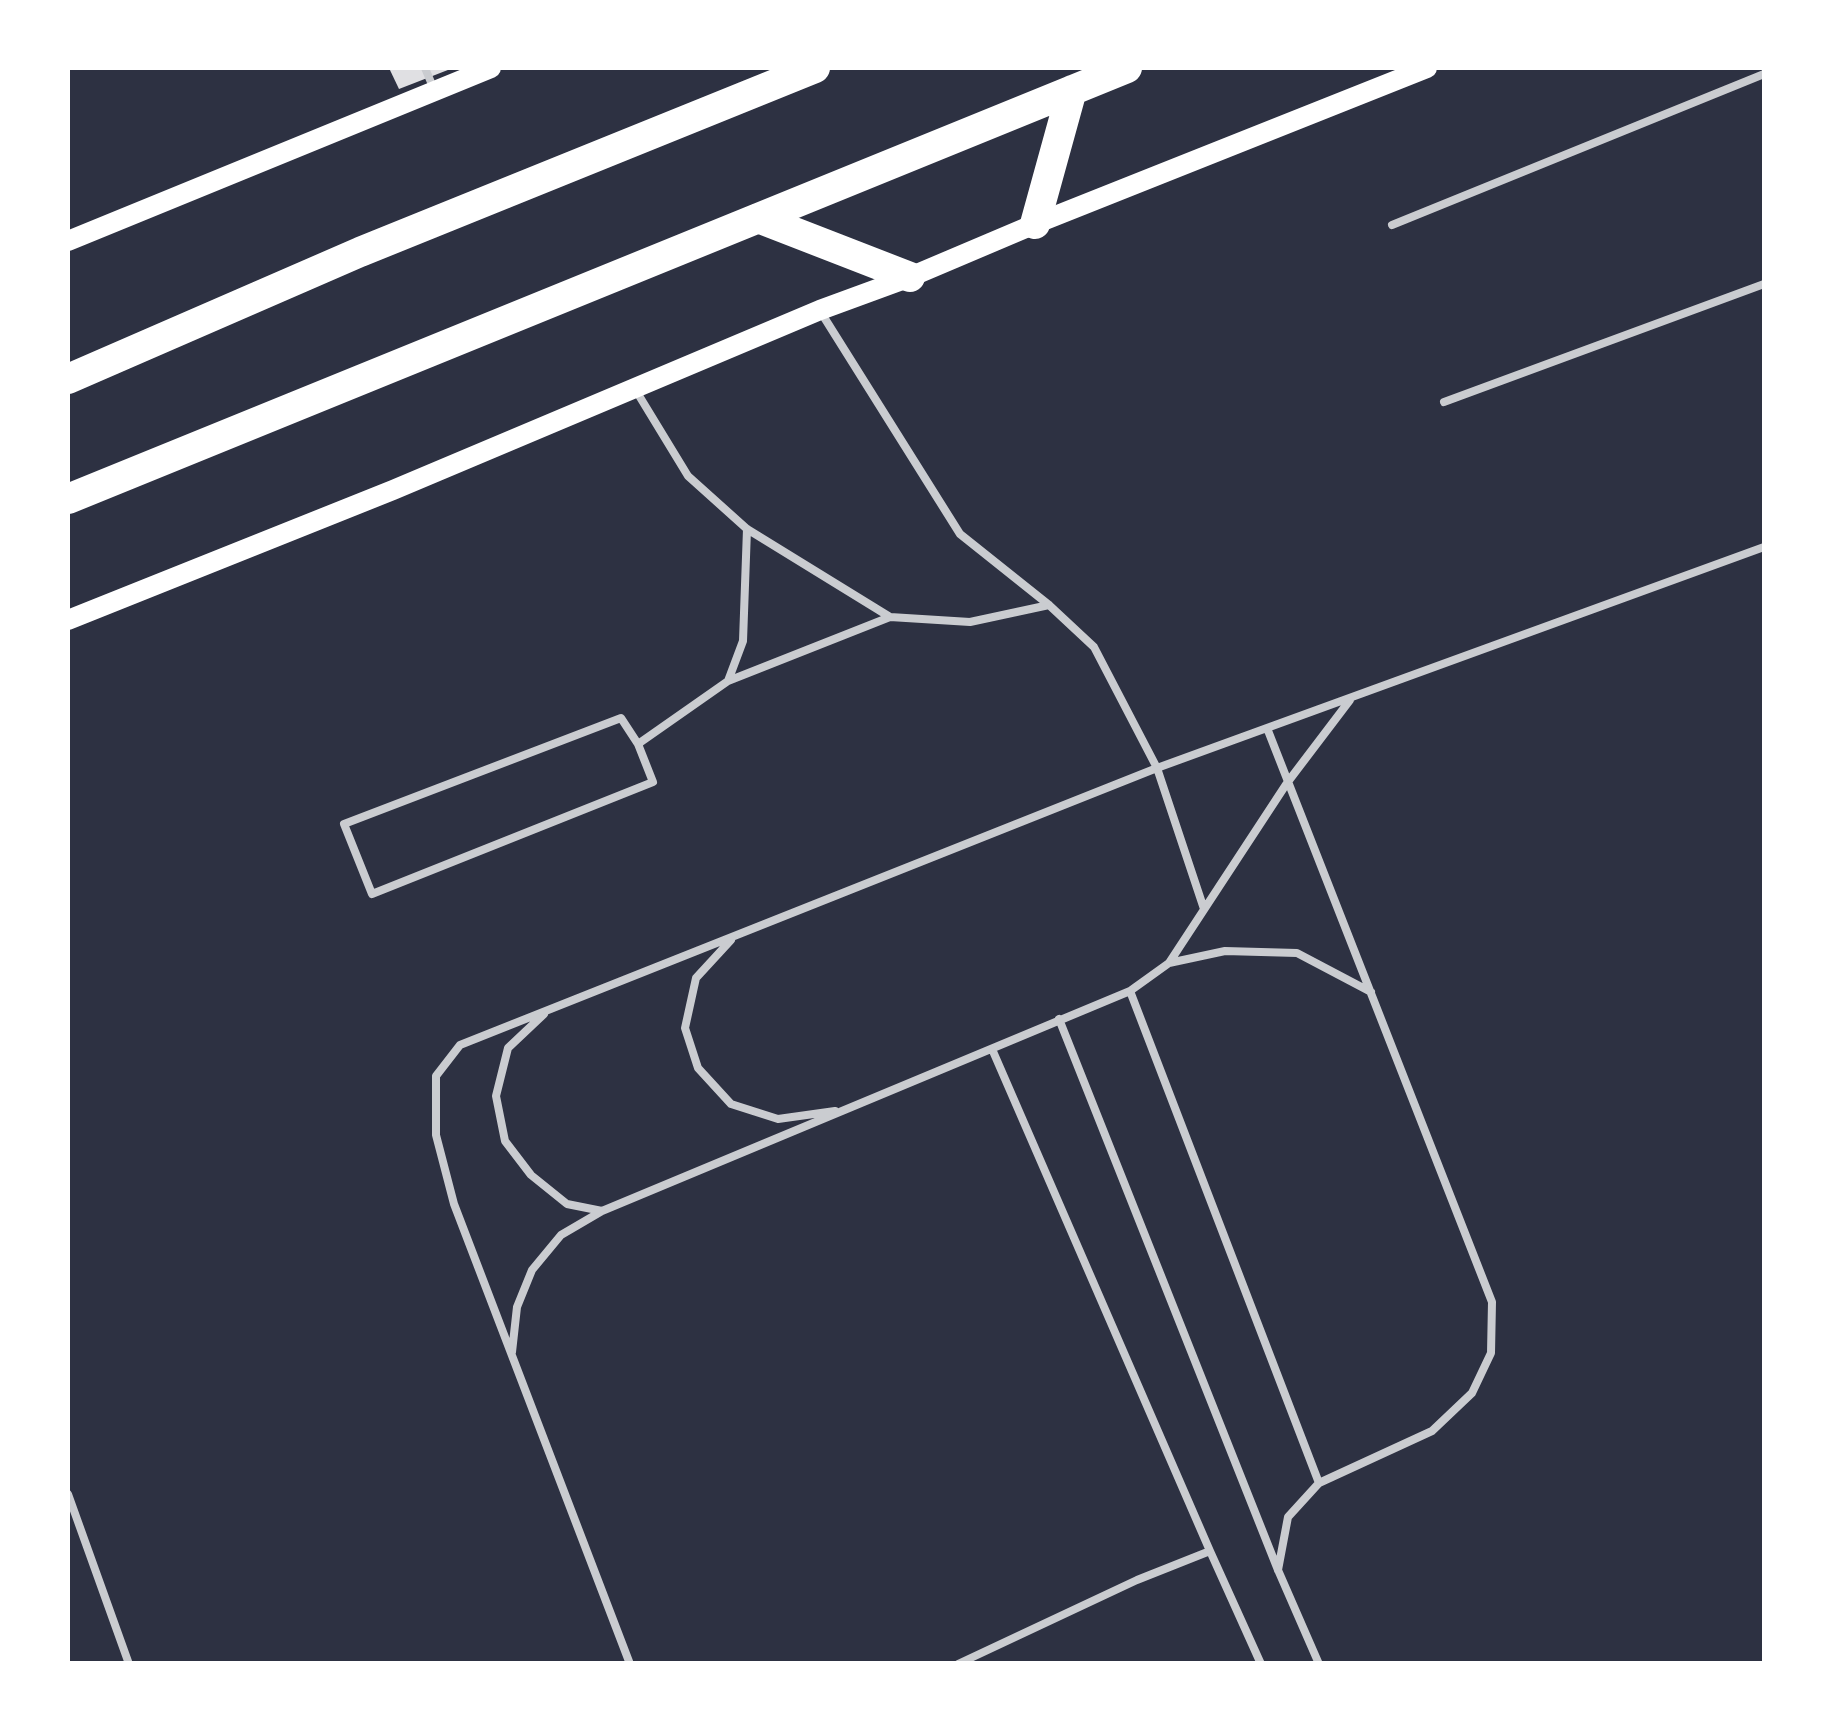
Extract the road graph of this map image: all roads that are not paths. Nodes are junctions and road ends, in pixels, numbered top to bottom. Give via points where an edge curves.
1 (424, 68) edge
2 (491, 68) edge
3 (815, 68) edge
4 (1127, 68) edge
5 (1427, 68) edge
6 (1764, 74) edge
7 (1072, 90) junction
8 (434, 91) junction
9 (758, 218) junction
10 (1035, 224) junction
11 (1392, 224) dead end
12 (68, 240) edge
13 (910, 277) junction
14 (1764, 284) edge
15 (820, 310) junction
16 (68, 379) edge
17 (635, 389) junction
18 (1444, 402) dead end
19 (68, 499) edge
20 (747, 529) junction
21 (1764, 547) edge
22 (1049, 606) junction
23 (890, 617) junction
24 (68, 620) edge
25 (728, 682) junction
26 (1353, 697) junction
27 (1267, 728) junction
28 (638, 744) junction
29 (1157, 768) junction
30 (1287, 783) junction
31 (1204, 909) junction
32 (734, 936) junction
33 (1168, 963) junction
34 (1130, 991) junction
35 (1370, 992) junction
36 (547, 1010) junction
37 (1058, 1019) junction
38 (992, 1049) junction
39 (847, 1110) junction
40 (602, 1212) junction
41 (512, 1358) junction
42 (1319, 1482) junction
43 (68, 1494) edge
44 (1210, 1550) junction
45 (1278, 1570) junction
46 (129, 1664) edge
47 (630, 1664) edge
48 (958, 1664) edge
49 (1261, 1664) edge
50 (1319, 1664) edge

1 - 8 lane
2 - 8 main road
3 - 16 highway via 360,252
4 - 7 highway
5 - 10 main road
6 - 11 lane
7 - 9 highway
7 - 10 highway
8 - 12 main road
9 - 13 highway
9 - 19 highway
10 - 13 main road
13 - 15 main road
14 - 18 lane
15 - 17 main road
15 - 22 lane via 960,534
17 - 20 lane via 688,476
17 - 24 main road
20 - 23 lane
20 - 25 lane via 742,641
21 - 26 lane
22 - 23 lane via 970,622
22 - 29 lane via 1094,647
23 - 25 lane
25 - 28 lane
26 - 27 lane
26 - 30 lane
27 - 29 lane
27 - 30 lane
28 - 28 lane via 653,782 372,894 344,824 621,718
29 - 31 lane
29 - 32 lane
30 - 31 lane
30 - 35 lane
31 - 33 lane
32 - 36 lane
32 - 39 lane via 696,978 685,1028 698,1068 731,1104 778,1119
33 - 34 lane
33 - 35 lane via 1225,951 1297,953
34 - 37 lane
34 - 42 lane
35 - 42 lane via 1492,1302 1491,1353 1472,1393 1432,1431
36 - 40 lane via 508,1048 496,1096 504,1141 567,1204
36 - 41 lane via 460,1046 436,1076 436,1136 454,1204
37 - 38 lane
37 - 45 lane
38 - 39 lane
38 - 44 lane
39 - 40 lane
40 - 41 lane via 561,1235 532,1270 518,1307
41 - 47 lane
42 - 45 lane via 1288,1518
43 - 46 lane
44 - 48 lane
44 - 49 lane
45 - 50 lane

